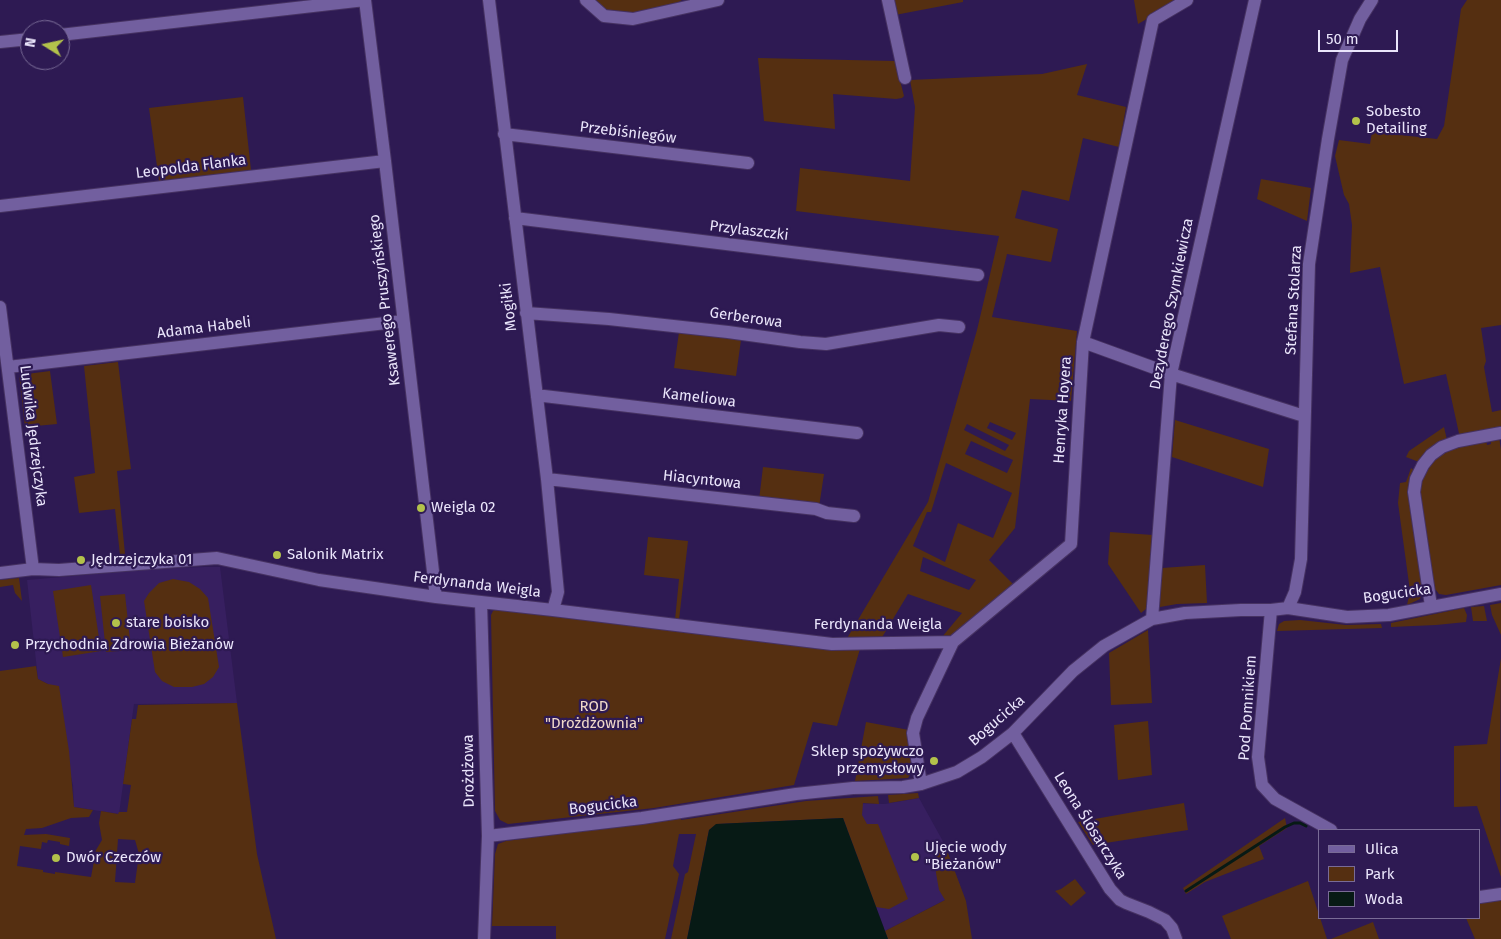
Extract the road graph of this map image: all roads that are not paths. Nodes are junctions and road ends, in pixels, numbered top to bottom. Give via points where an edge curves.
1 (364, 0) edge
2 (489, 0) edge
3 (586, 0) edge
4 (718, 0) edge
5 (888, 0) edge
6 (1187, 0) edge
7 (1255, 0) edge
8 (1372, 0) edge
9 (70, 35) edge
10 (20, 40) edge
11 (0, 42) edge
12 (904, 78) dead end
13 (504, 134) junction
14 (385, 161) junction
15 (748, 163) dead end
16 (0, 206) edge
17 (515, 218) junction
18 (978, 275) dead end
19 (0, 307) edge
20 (526, 313) junction
21 (403, 321) junction
22 (959, 327) dead end
23 (1083, 342) junction
24 (8, 367) junction
25 (1171, 374) junction
26 (537, 397) junction
27 (1304, 416) junction
28 (857, 433) dead end
29 (1501, 433) edge
30 (547, 479) junction
31 (854, 516) dead end
32 (33, 569) junction
33 (0, 573) edge
34 (1501, 594) edge
35 (436, 597) junction
36 (481, 603) junction
37 (1431, 606) junction
38 (1288, 608) junction
39 (553, 610) junction
40 (1272, 610) junction
41 (1152, 619) junction
42 (953, 642) junction
43 (1013, 732) junction
44 (921, 784) junction
45 (1329, 829) edge
46 (488, 836) junction
47 (1501, 894) edge
48 (1481, 897) edge
49 (484, 939) edge
50 (1176, 939) edge

1 - 9 street
1 - 14 street, Ksawerego Pruszyńskiego
2 - 13 street, Mogiłki
3 - 4 street via 604,16 633,19
5 - 12 street
6 - 23 street, Henryka Hoyera via 1153,20
7 - 25 street, Dezyderego Szymkiewicza
8 - 27 street, Stefana Stolarza via 1342,60 1328,139 1310,264
10 - 11 street
13 - 15 street, Przebiśniegów
13 - 17 street, Mogiłki
14 - 16 street, Leopolda Flanka
14 - 21 street, Ksawerego Pruszyńskiego
17 - 18 street, Przylaszczki
17 - 20 street, Mogiłki
19 - 24 street, Ludwika Jędrzejczyka
20 - 22 street, Gerberowa via 609,319 826,344 940,325
20 - 26 street, Mogiłki
21 - 24 street, Adama Habeli
21 - 35 street, Ksawerego Pruszyńskiego
23 - 25 street
23 - 42 street, Henryka Hoyera via 1071,544
24 - 32 street, Ludwika Jędrzejczyka
25 - 27 street
25 - 41 street, Dezyderego Szymkiewicza
26 - 28 street, Kameliowa
26 - 30 street, Mogiłki
27 - 38 street, Stefana Stolarza via 1301,559 1296,592
29 - 37 street via 1458,441 1442,448 1431,455 1416,479 1414,492
30 - 31 street, Hiacyntowa
30 - 39 street, Mogiłki via 558,592
32 - 33 street, Ferdynanda Weigla
32 - 35 street, Ferdynanda Weigla via 217,558 320,580
34 - 37 street, Bogucicka
35 - 36 street, Ferdynanda Weigla
36 - 39 street, Ferdynanda Weigla
36 - 46 street, Drożdżowa
37 - 38 street, Bogucicka via 1389,615 1347,617
38 - 40 street, Bogucicka
39 - 42 street, Ferdynanda Weigla via 832,644
40 - 41 street, Bogucicka via 1185,613
40 - 45 street, Pod Pomnikiem via 1258,757 1262,785 1275,799
41 - 43 street, Bogucicka via 1088,658
42 - 44 street, Henryka Hoyera via 917,718 914,733
43 - 44 street, Bogucicka via 957,772
43 - 50 street, Leona Ślósarczyka via 1110,889 1120,900 1165,920
44 - 46 street, Bogucicka via 796,794 642,818
46 - 49 street, Drożdżowa
47 - 48 street

